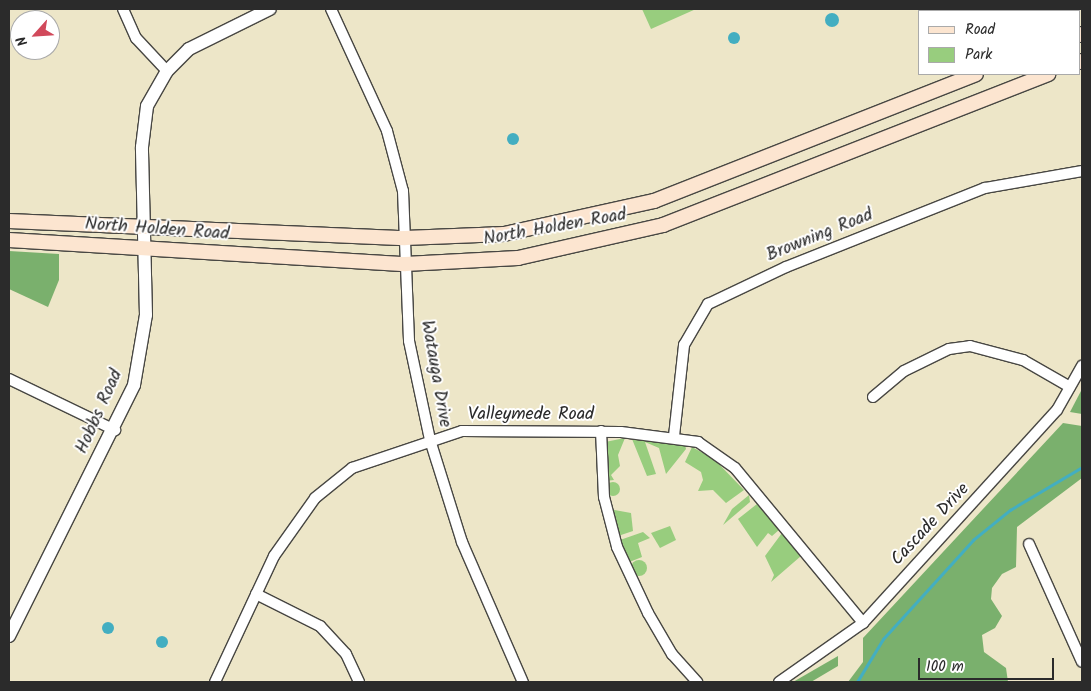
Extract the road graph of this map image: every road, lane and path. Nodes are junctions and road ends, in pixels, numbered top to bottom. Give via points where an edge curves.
1 (124, 9) edge
2 (270, 9) edge
3 (331, 9) edge
4 (167, 71) junction
5 (973, 75) edge
6 (1046, 75) edge
7 (1082, 171) edge
8 (9, 221) edge
9 (144, 228) junction
10 (405, 238) junction
11 (9, 240) edge
12 (144, 248) junction
13 (405, 264) junction
14 (1082, 366) edge
15 (9, 379) edge
16 (1070, 387) junction
17 (873, 397) dead end
18 (114, 430) junction
19 (600, 431) junction
20 (674, 436) junction
21 (430, 440) junction
22 (1029, 544) dead end
23 (256, 594) junction
24 (863, 623) junction
25 (9, 636) edge
26 (1082, 662) edge
27 (216, 682) edge
28 (359, 682) edge
29 (523, 682) edge
30 (697, 682) edge
31 (779, 682) edge

1 - 4 street via 136,38
2 - 4 street, Hobbs Road via 199,42
3 - 10 street, Watauga Drive via 387,131 403,191
4 - 9 street, Hobbs Road via 153,92 143,124
5 - 10 main road, North Holden Road via 654,201 504,234
6 - 13 main road, North Holden Road via 663,225 518,258
7 - 20 street, Browning Road via 985,188 786,266 708,304 684,344
8 - 9 main road, North Holden Road
9 - 10 main road, North Holden Road
9 - 12 street, Hobbs Road
10 - 13 street, Watauga Drive
11 - 12 main road, North Holden Road
12 - 13 main road, North Holden Road
12 - 18 street, Hobbs Road via 144,342 134,385
13 - 21 street, Watauga Drive via 409,341
14 - 16 street, Cascade Drive
15 - 18 street
16 - 17 street via 1023,360 970,346 918,363
16 - 24 street, Cascade Drive via 1028,444
18 - 25 street, Hobbs Road
19 - 20 street, Valleymede Road
19 - 21 street, Valleymede Road via 462,431
19 - 30 street via 604,498 617,547 648,613 672,654
20 - 24 street, Valleymede Road via 698,442 735,468
21 - 23 street, Valleymede Road via 352,468 334,480 293,524
21 - 29 street, Watauga Drive via 462,542
22 - 26 street
23 - 27 street, Valleymede Road
23 - 28 street via 320,626 346,654
24 - 31 street, Cascade Drive

